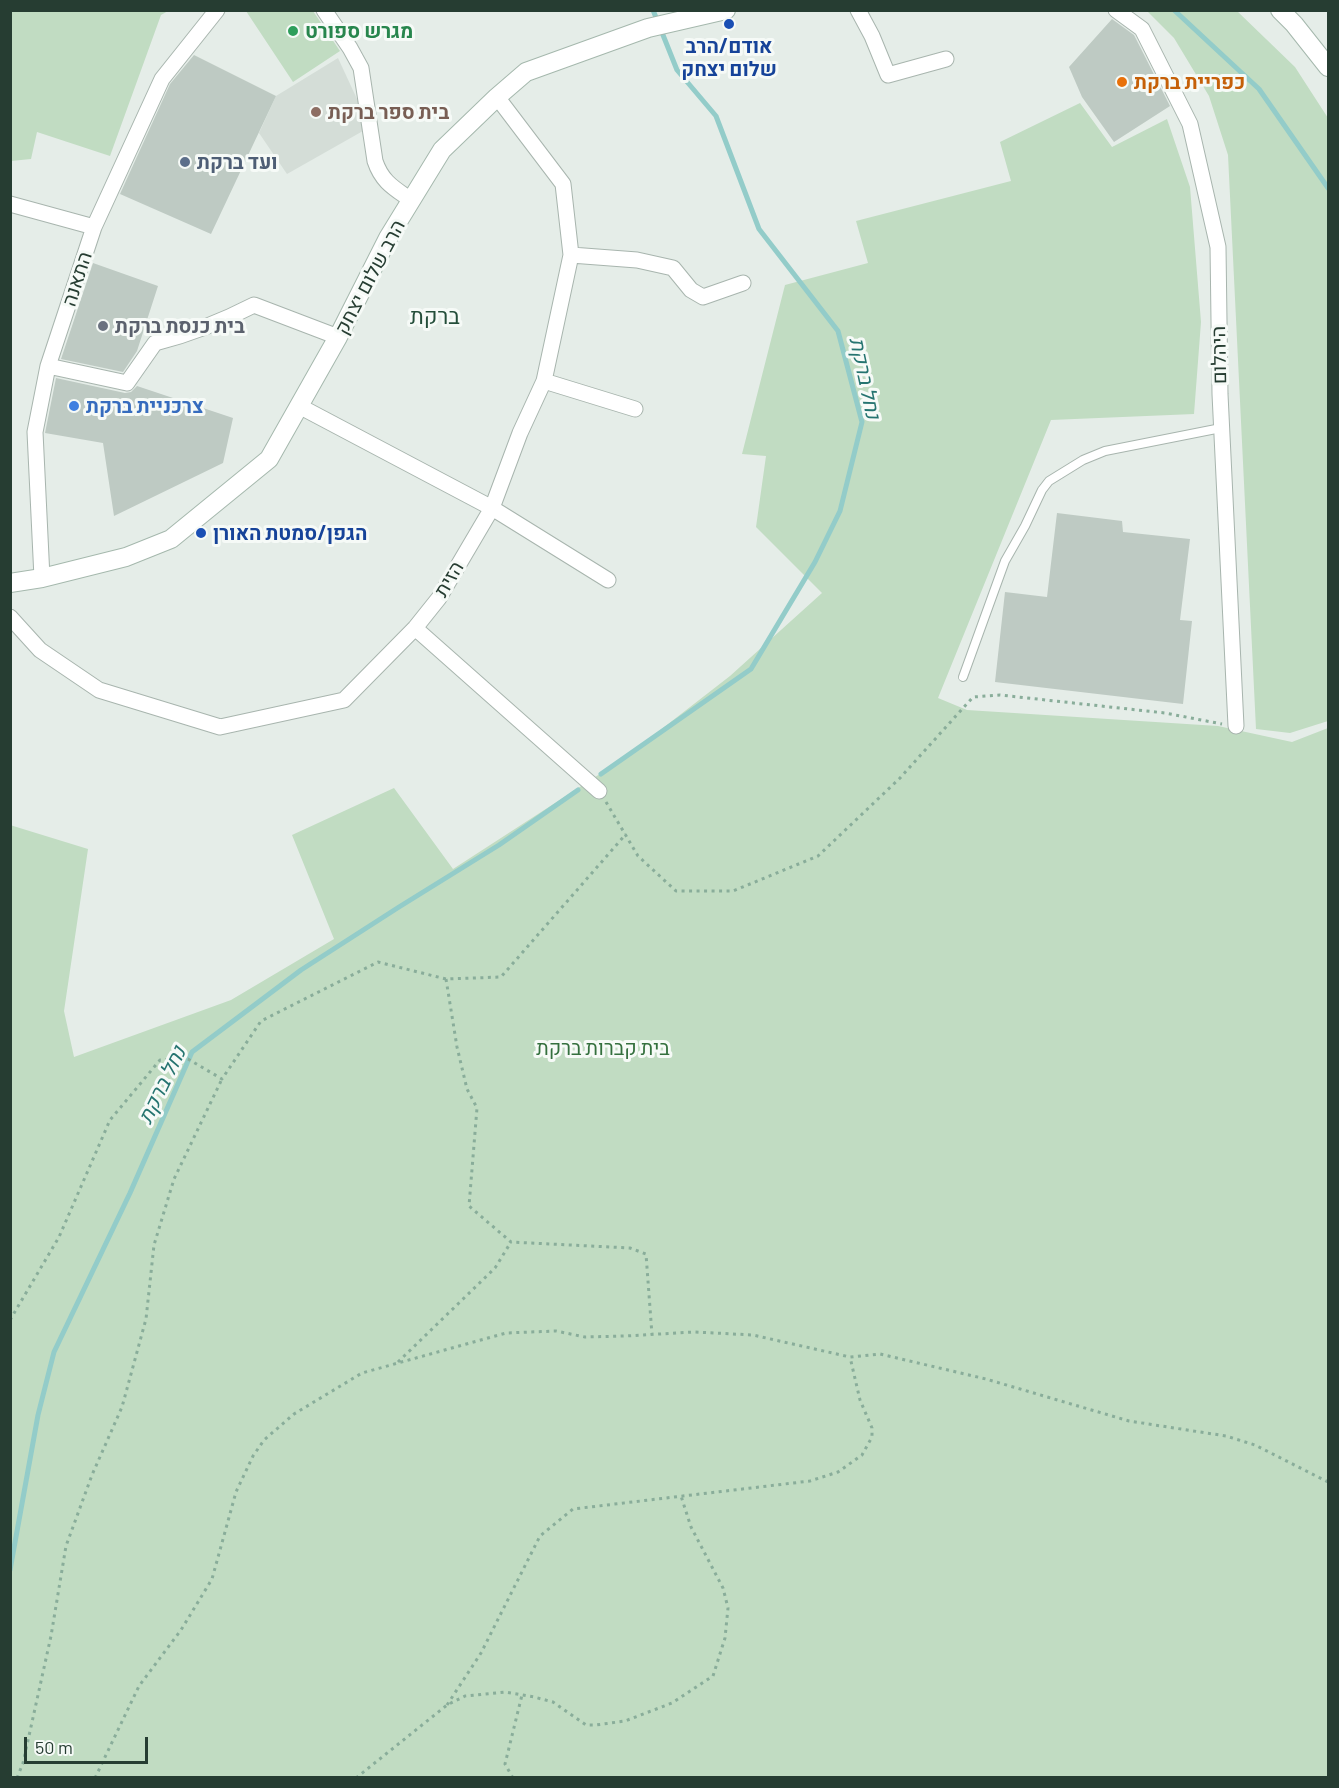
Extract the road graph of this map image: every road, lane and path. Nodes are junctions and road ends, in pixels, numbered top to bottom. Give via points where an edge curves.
1 (217, 10) edge
2 (324, 10) edge
3 (726, 10) edge
4 (858, 10) edge
5 (1116, 10) edge
6 (1280, 10) edge
7 (946, 59) dead end
8 (1329, 67) edge
9 (497, 97) junction
10 (411, 200) junction
11 (10, 204) edge
12 (94, 227) junction
13 (571, 255) junction
14 (743, 283) dead end
15 (338, 337) junction
16 (48, 366) junction
17 (544, 381) junction
18 (299, 406) junction
19 (635, 409) dead end
20 (1221, 428) junction
21 (492, 508) junction
22 (42, 578) junction
23 (608, 580) dead end
24 (10, 583) edge
25 (10, 617) edge
26 (415, 628) junction
27 (963, 677) dead end
28 (1236, 726) joint
29 (599, 791) joint
30 (626, 834) junction
31 (446, 979) junction
32 (222, 1079) junction
33 (511, 1242) junction
34 (10, 1320) edge
35 (652, 1335) junction
36 (850, 1357) junction
37 (396, 1363) junction
38 (1329, 1482) edge
39 (681, 1496) junction
40 (522, 1695) junction
41 (447, 1705) junction
42 (17, 1778) edge
43 (95, 1778) edge
44 (356, 1778) edge
45 (513, 1778) edge

1 - 12 street, התאנה via 162,79
2 - 10 street via 361,68 379,173
3 - 9 street, הרב שלום יצחק via 648,28 526,72
4 - 7 street via 888,75
5 - 20 street, היהלום via 1142,29 1190,124 1218,247
6 - 8 street
9 - 10 street, הרב שלום יצחק via 442,150
9 - 13 street, הזית via 563,184
10 - 15 street, הרב שלום יצחק
11 - 12 street
12 - 16 street, התאנה
13 - 14 street via 637,260 673,268 691,290 703,297
13 - 17 street, הזית
15 - 16 street via 254,306 189,334 155,343 127,383
15 - 18 street, הרב שלום יצחק
16 - 22 street, התאנה via 35,432
17 - 19 street
17 - 21 street, הזית
18 - 21 street
18 - 22 street, הרב שלום יצחק via 269,459 171,539 126,557
20 - 27 lane via 1105,451 1049,481 1005,561
20 - 28 street, היהלום
21 - 23 street
21 - 26 street, הזית via 439,598
22 - 24 street, הרב שלום יצחק
25 - 26 street, הזית via 40,650 99,690 220,727 344,700
26 - 29 street
28 - 30 path via 1165,712 1000,695 973,697 900,778 818,856 733,891 676,891 638,856
29 - 30 path
30 - 31 path via 501,977
31 - 32 path via 378,962 261,1021
31 - 33 path via 467,1089 477,1108 469,1206
32 - 34 path via 189,1059 160,1060 110,1119 58,1237
32 - 42 path via 174,1179 154,1245 146,1319 122,1407 66,1546 51,1635
33 - 35 path via 630,1248 646,1254
33 - 37 path via 495,1268
35 - 36 path via 753,1335
35 - 37 path via 506,1333
36 - 38 path via 880,1354 986,1379 1129,1422 1227,1436 1255,1445
36 - 39 path via 860,1401 872,1428 872,1437 862,1455 838,1472 810,1481
37 - 43 path via 363,1373 294,1414 264,1440 236,1492 212,1579 181,1630 139,1686
39 - 40 path via 691,1527 723,1588 728,1608 725,1638 713,1676 672,1703 626,1721 596,1725 586,1725 553,1702
39 - 41 path via 573,1509 540,1536 481,1653
40 - 41 path via 505,1692 465,1696
40 - 45 path via 505,1764
41 - 44 path

